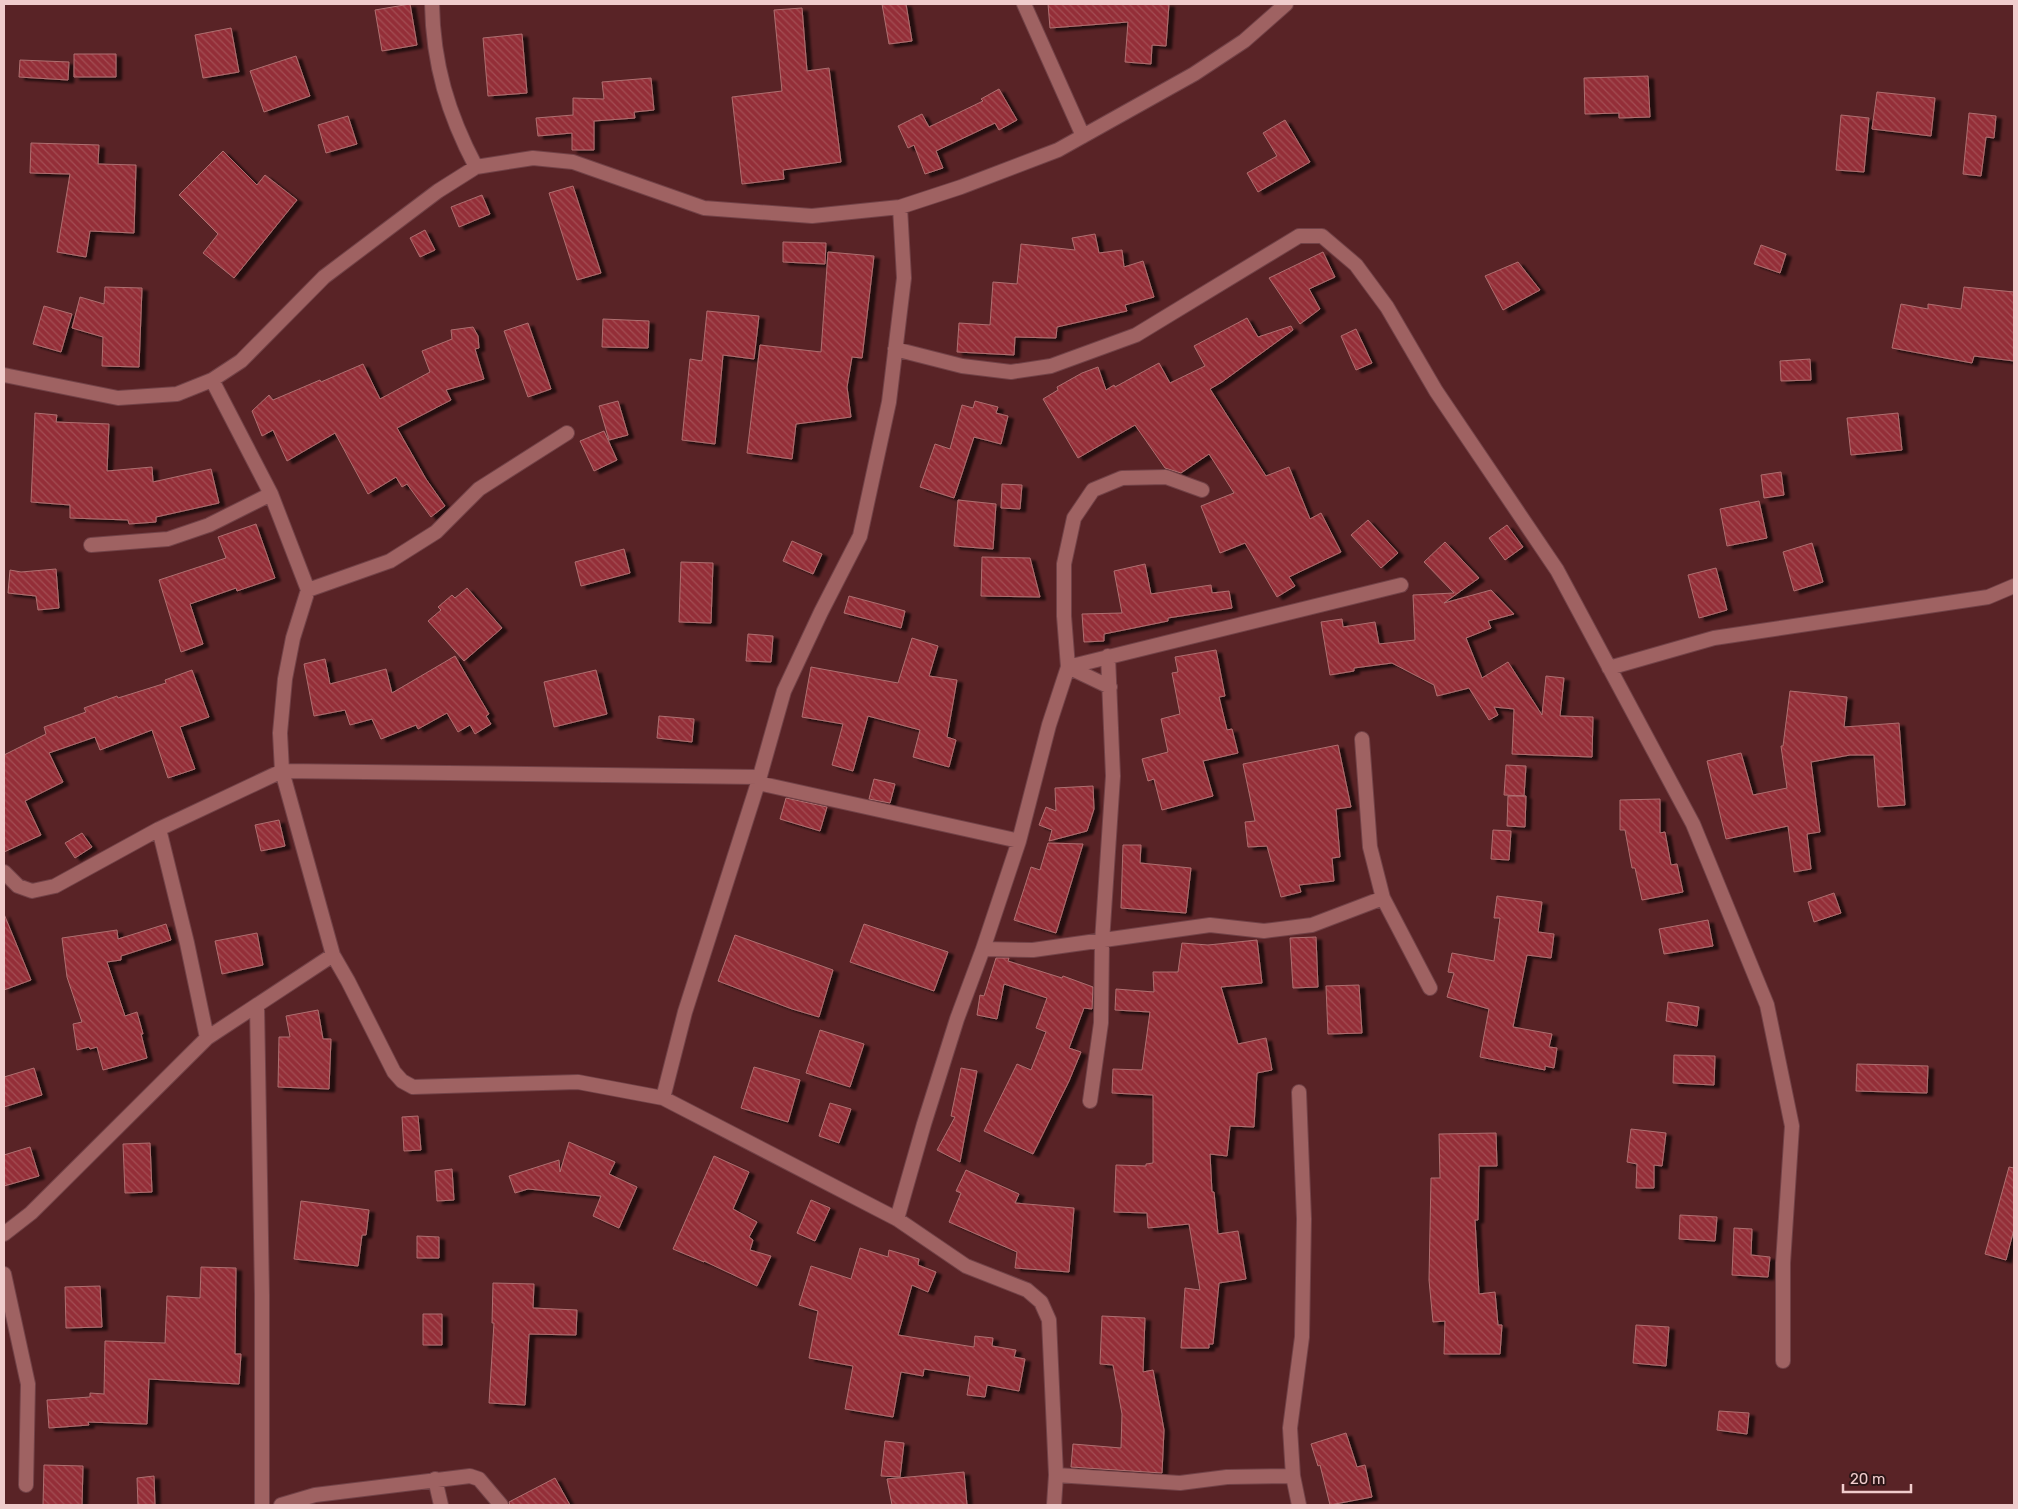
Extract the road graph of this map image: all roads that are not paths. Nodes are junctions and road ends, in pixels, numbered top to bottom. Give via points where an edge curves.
1 (432, 4) edge
2 (1024, 4) edge
3 (1284, 4) edge
4 (1083, 136) junction
5 (476, 167) junction
6 (900, 206) junction
7 (895, 349) junction
8 (4, 375) edge
9 (212, 380) junction
10 (566, 433) dead end
11 (1202, 490) dead end
12 (271, 494) junction
13 (91, 545) dead end
14 (1401, 585) dead end
15 (2014, 586) edge
16 (308, 590) junction
17 (1108, 656) junction
18 (1068, 666) junction
19 (1609, 668) junction
20 (1110, 687) junction
21 (1362, 739) dead end
22 (282, 771) junction
23 (758, 780) junction
24 (158, 830) junction
25 (1019, 841) junction
26 (4, 872) edge
27 (1383, 898) junction
28 (1102, 942) junction
29 (983, 949) junction
30 (333, 956) junction
31 (1430, 988) dead end
32 (258, 1005) junction
33 (207, 1038) junction
34 (1299, 1092) dead end
35 (664, 1098) junction
36 (1090, 1101) dead end
37 (897, 1219) junction
38 (4, 1234) edge
39 (4, 1274) edge
40 (1783, 1360) dead end
41 (1056, 1475) junction
42 (1293, 1476) junction
43 (435, 1479) junction
44 (26, 1485) dead end
45 (262, 1505) edge
46 (281, 1505) edge
47 (441, 1505) edge
48 (501, 1505) edge
49 (1054, 1505) edge
50 (1299, 1505) edge

1 - 5 street via 433,36 442,84 460,135
2 - 4 street
3 - 4 street via 1244,42
4 - 6 street via 1058,150 961,188
5 - 6 street via 533,158 572,162 704,208 812,216
5 - 9 street via 438,191 324,277 241,361
6 - 7 street via 904,278
7 - 19 street via 962,366 1011,372 1051,366 1136,335 1299,236 1322,236 1356,266 1387,307 1436,391 1557,570
7 - 23 street via 888,402 860,536 784,691
8 - 9 street via 118,398 177,394
9 - 12 street
10 - 16 street via 479,489 436,532 390,561
11 - 18 street via 1166,477 1122,478 1093,490 1074,518 1064,564
12 - 13 street via 168,540
12 - 16 street
14 - 17 street
15 - 19 street via 1988,597 1714,638
16 - 22 street via 293,638 285,679 280,733
17 - 18 street
17 - 20 street
18 - 20 street
18 - 25 street
19 - 40 street via 1693,824 1767,1005 1792,1126 1783,1263
20 - 28 street via 1113,776
21 - 27 street via 1370,848
22 - 23 street
22 - 24 street
22 - 30 street
23 - 25 street
23 - 35 street via 685,1012
24 - 26 street via 55,886 32,891 18,886
24 - 33 street
25 - 29 street
27 - 28 street via 1312,925 1264,931 1210,925
27 - 31 street
28 - 29 street via 1033,950
28 - 36 street via 1101,1022
29 - 37 street via 954,1029
30 - 32 street
30 - 35 street via 394,1072 413,1087 578,1082
32 - 33 street
32 - 45 street
33 - 38 street via 31,1213
34 - 42 street via 1302,1336 1290,1428
35 - 37 street
37 - 41 street via 966,1266 1027,1290 1041,1302 1049,1320
39 - 44 street via 28,1384
41 - 42 street via 1180,1483 1227,1477
41 - 49 street
42 - 50 street
43 - 46 street via 315,1495
43 - 47 street
43 - 48 street via 470,1476 479,1479

